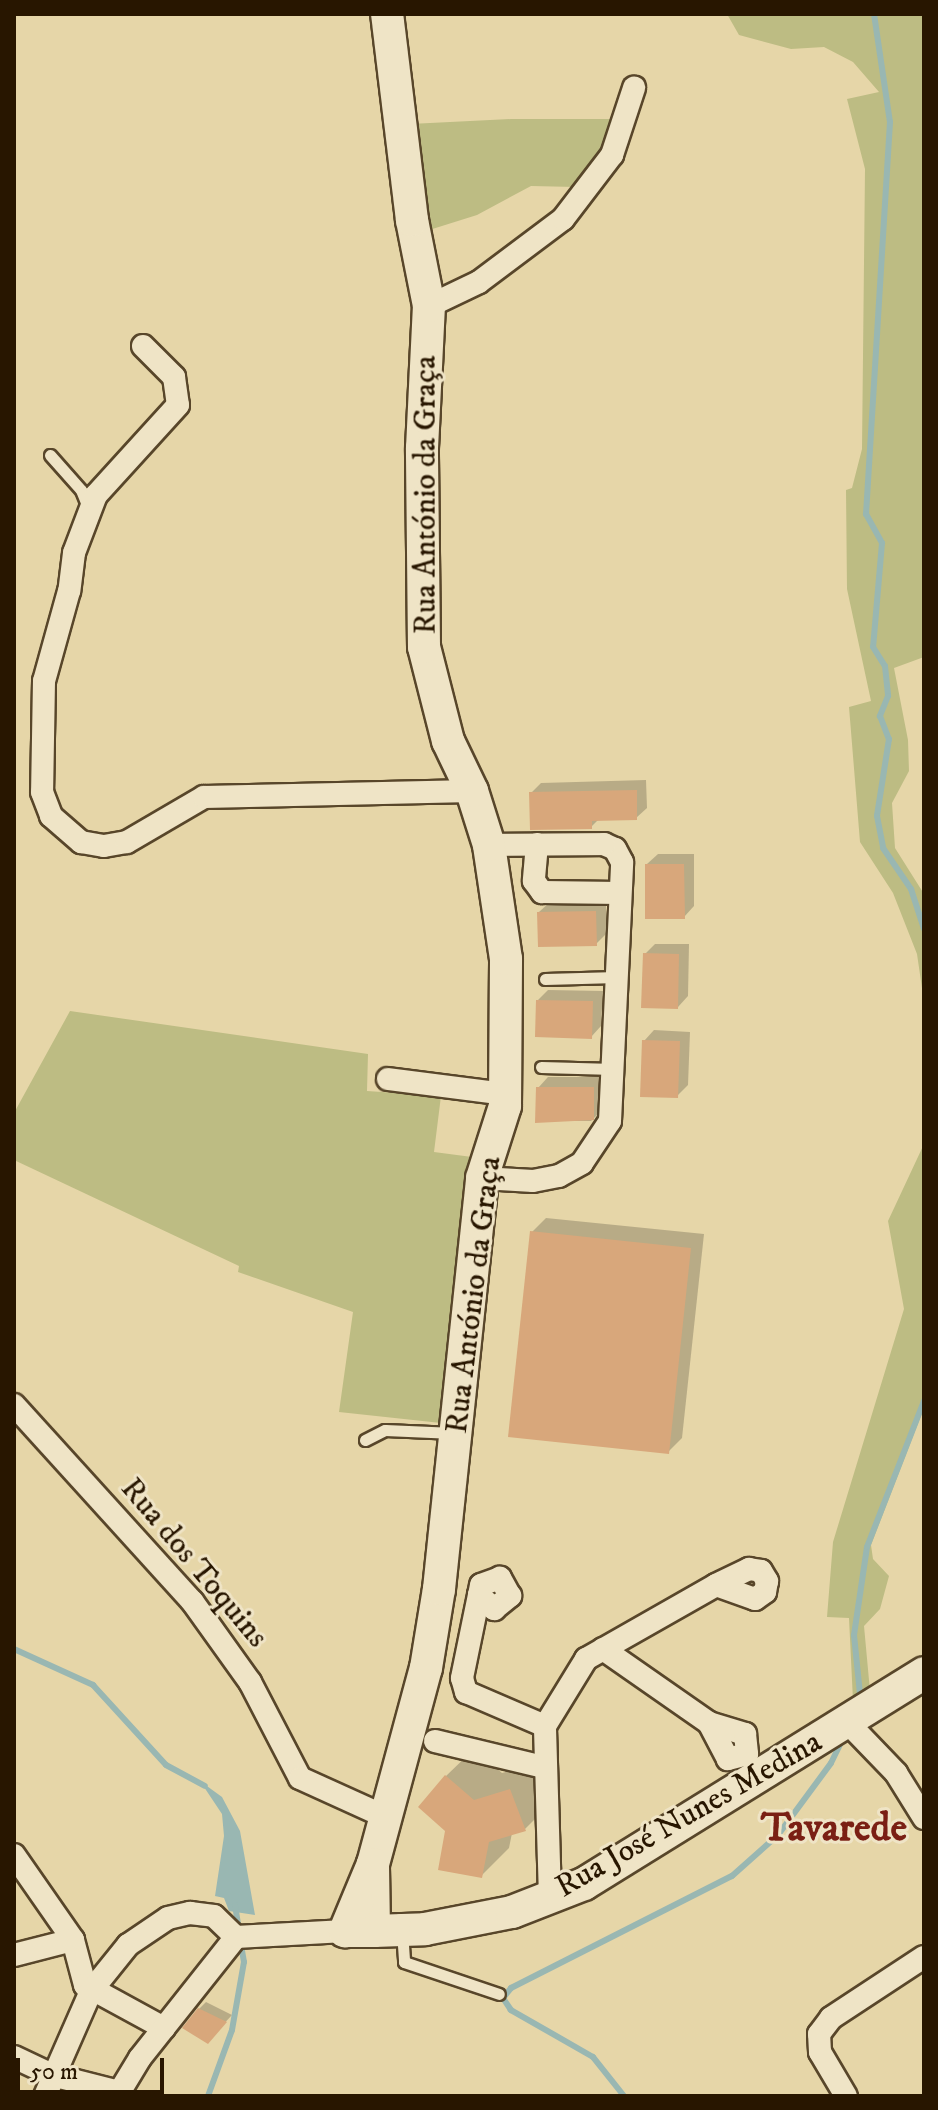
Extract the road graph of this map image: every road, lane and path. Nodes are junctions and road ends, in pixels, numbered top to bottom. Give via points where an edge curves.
1 (387, 14) edge
2 (634, 88) dead end
3 (429, 306) junction
4 (143, 346) dead end
5 (50, 455) dead end
6 (89, 508) junction
7 (472, 791) junction
8 (537, 844) junction
9 (489, 845) junction
10 (620, 893) junction
11 (618, 977) junction
12 (545, 979) dead end
13 (541, 1067) dead end
14 (615, 1069) junction
15 (388, 1079) dead end
16 (505, 1094) junction
17 (482, 1178) junction
18 (14, 1405) edge
19 (455, 1433) junction
20 (365, 1440) dead end
21 (716, 1585) dead end
22 (479, 1595) dead end
23 (603, 1649) junction
24 (924, 1673) edge
25 (847, 1722) junction
26 (709, 1723) dead end
27 (545, 1726) junction
28 (435, 1741) dead end
29 (543, 1767) junction
30 (388, 1818) junction
31 (924, 1818) edge
32 (14, 1855) edge
33 (550, 1897) junction
34 (374, 1931) junction
35 (236, 1937) junction
36 (73, 1940) junction
37 (14, 1955) edge
38 (924, 1957) edge
39 (91, 1991) junction
40 (499, 1994) dead end
41 (164, 2028) junction
42 (14, 2057) edge
43 (48, 2086) edge
44 (118, 2094) edge
45 (846, 2096) edge

1 - 3 street, Rua António da Graça via 412,220
2 - 3 street via 624,132 612,155 563,219 479,282
3 - 7 street, Rua António da Graça via 422,448 424,647 448,741
4 - 6 street via 174,377 178,405
5 - 6 lane via 81,490
6 - 7 street via 44,681 42,792 64,832 104,846 127,842 204,797
7 - 9 street, Rua António da Graça
8 - 9 street
8 - 10 street via 604,844 615,849 622,862
8 - 10 street via 534,881 542,892
9 - 16 street, Rua António da Graça via 506,959
10 - 11 street
11 - 12 lane
11 - 14 street
13 - 14 lane
14 - 17 street via 610,1121 582,1163 559,1176 533,1181
15 - 16 street
16 - 17 street, Rua António da Graça
17 - 19 street, Rua António da Graça
18 - 30 street, Rua dos Toquins via 192,1601 250,1682 300,1778
19 - 20 lane via 385,1430
19 - 30 street, Rua António da Graça via 426,1668
21 - 23 street
22 - 27 street via 462,1678 466,1692
23 - 26 street
23 - 27 street via 575,1669
24 - 25 street, Rua José Nunes Medina
25 - 31 street via 896,1773
25 - 33 street, Rua José Nunes Medina via 584,1884
27 - 29 street
28 - 29 street
29 - 33 street
30 - 34 street, Rua António da Graça via 373,1864
32 - 36 street
33 - 34 street, Rua José Nunes Medina via 512,1912
34 - 35 street
34 - 40 lane via 404,1962
35 - 39 street via 214,1916 168,1918 128,1945
35 - 41 street
36 - 37 street
36 - 39 street via 79,1972
38 - 45 street via 831,2018 819,2034 820,2052
39 - 41 street
39 - 43 street
41 - 44 street
42 - 43 street
43 - 44 street

